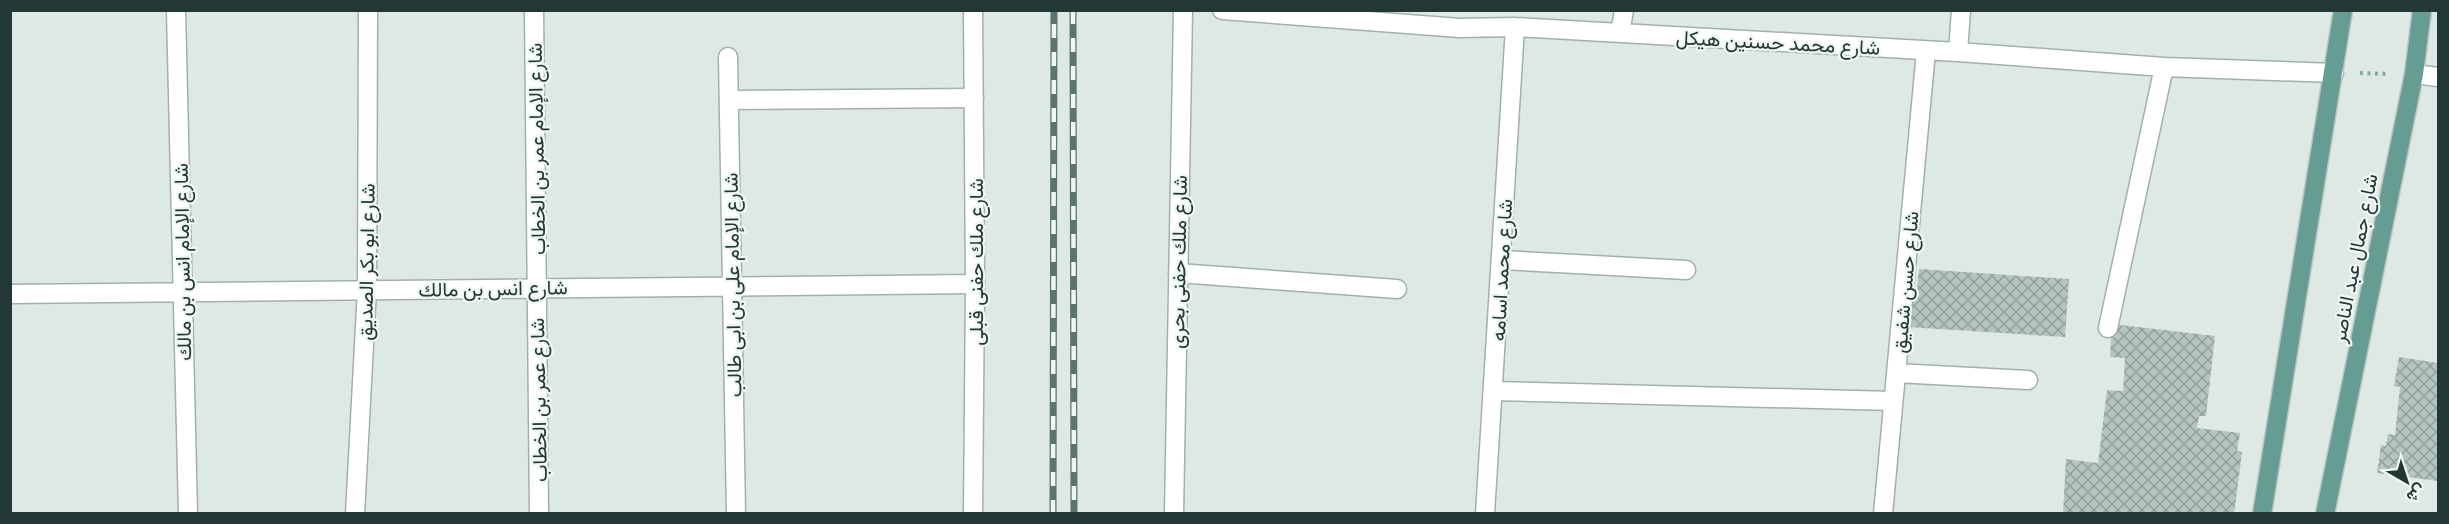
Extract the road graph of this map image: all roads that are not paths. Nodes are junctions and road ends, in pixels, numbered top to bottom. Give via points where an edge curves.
1 (176, 10) edge
2 (368, 10) edge
3 (534, 10) edge
4 (973, 10) edge
5 (1183, 10) edge
6 (1222, 10) edge
7 (1624, 10) edge
8 (1961, 10) edge
9 (2343, 10) edge
10 (2422, 10) edge
11 (1460, 19) edge
12 (1515, 27) junction
13 (1620, 33) junction
14 (1926, 51) junction
15 (1958, 52) junction
16 (728, 57) dead end
17 (2164, 67) junction
18 (2334, 73) junction
19 (2414, 74) junction
20 (2439, 77) edge
21 (974, 98) junction
22 (729, 100) junction
23 (1502, 260) junction
24 (1686, 270) dead end
25 (1178, 273) junction
26 (975, 284) junction
27 (732, 286) junction
28 (537, 287) junction
29 (367, 289) junction
30 (1397, 290) dead end
31 (183, 291) junction
32 (10, 294) edge
33 (2108, 328) dead end
34 (1896, 374) junction
35 (2028, 380) dead end
36 (1494, 391) junction
37 (1893, 401) junction
38 (188, 513) edge
39 (355, 513) edge
40 (539, 513) edge
41 (736, 513) edge
42 (974, 513) edge
43 (1174, 513) edge
44 (1485, 513) edge
45 (1883, 513) edge
46 (2262, 513) edge
47 (2325, 513) edge

1 - 31 street, شارع الإمام انس بن مالك
2 - 29 street, شارع ابو بكر الصديق
3 - 28 street, شارع الإمام عمر بن الخطاب
4 - 21 street, شارع ملك حفنى قبلى
5 - 25 street, شارع ملك حفنى بحرى
6 - 11 street, شارع محمد حسنين هيكل
7 - 13 street
8 - 15 street
9 - 18 main road
10 - 19 main road, شارع جمال عبد الناصر
11 - 12 street, شارع محمد حسنين هيكل
12 - 13 street, شارع محمد حسنين هيكل
12 - 23 street, شارع محمد اسامه
13 - 14 street, شارع محمد حسنين هيكل
14 - 15 street, شارع محمد حسنين هيكل
14 - 34 street, شارع حسن شفيق
15 - 17 street, شارع محمد حسنين هيكل
16 - 22 street, شارع الإمام على بن ابى طالب
17 - 18 street, شارع محمد حسنين هيكل
17 - 33 street
18 - 46 main road
19 - 20 street
19 - 47 main road, شارع جمال عبد الناصر
21 - 22 street
21 - 26 street, شارع ملك حفنى قبلى
22 - 27 street, شارع الإمام على بن ابى طالب
23 - 24 street
23 - 36 street, شارع محمد اسامه
25 - 30 street
25 - 43 street, شارع ملك حفنى بحرى
26 - 27 street, شارع انس بن مالك
26 - 42 street, شارع ملك حفنى قبلى
27 - 28 street, شارع انس بن مالك
27 - 41 street, شارع الإمام على بن ابى طالب
28 - 29 street, شارع انس بن مالك
28 - 40 street, شارع عمر بن الخطاب
29 - 31 street, شارع انس بن مالك
29 - 39 street, شارع ابو بكر الصديق
31 - 32 street, شارع انس بن مالك
31 - 38 street, شارع الإمام انس بن مالك
34 - 35 street
34 - 37 street, شارع حسن شفيق
36 - 37 street
36 - 44 street, شارع محمد اسامه
37 - 45 street, شارع حسن شفيق

